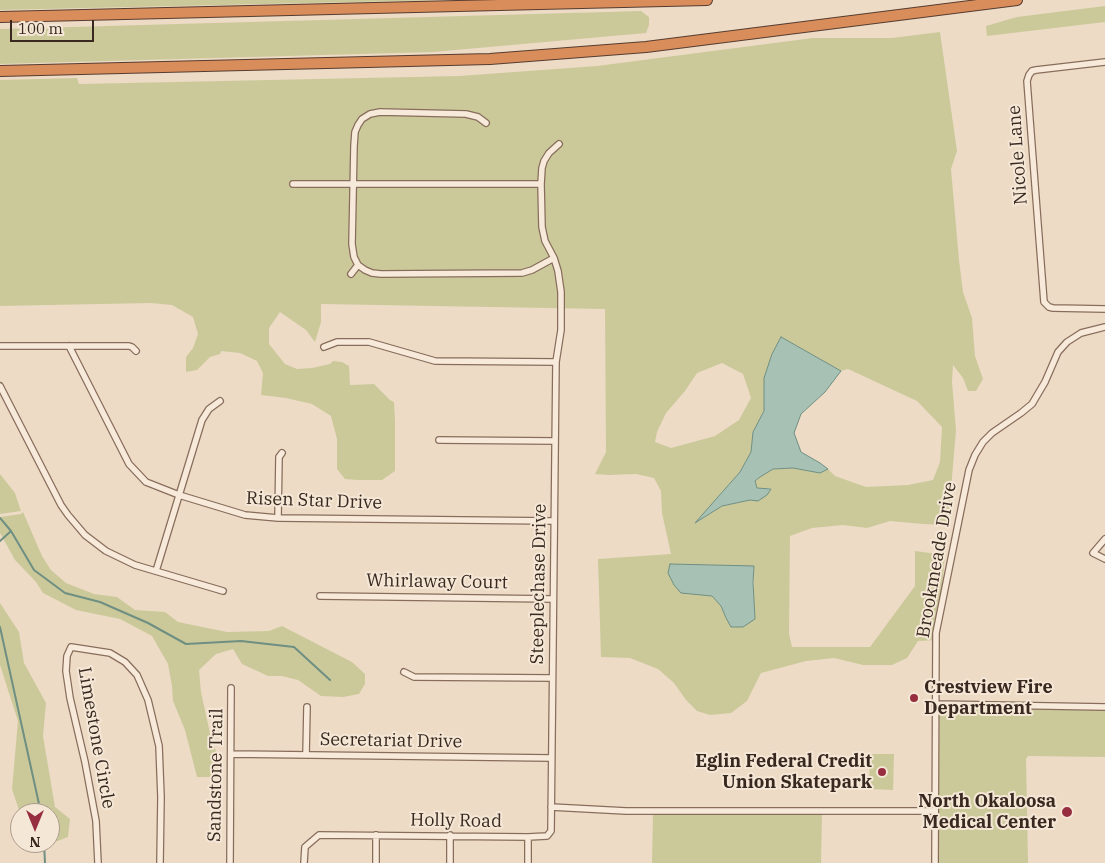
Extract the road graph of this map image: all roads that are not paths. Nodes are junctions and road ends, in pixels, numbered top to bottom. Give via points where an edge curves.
1 (707, 0) edge
2 (1017, 0) edge
3 (0, 17) edge
4 (1105, 62) edge
5 (0, 71) edge
6 (486, 123) dead end
7 (559, 144) dead end
8 (354, 183) junction
9 (293, 184) dead end
10 (541, 184) junction
11 (554, 258) junction
12 (358, 265) junction
13 (351, 274) dead end
14 (1105, 309) edge
15 (1105, 327) edge
16 (0, 346) edge
17 (69, 346) junction
18 (324, 347) dead end
19 (136, 351) dead end
20 (556, 362) junction
21 (0, 386) edge
22 (220, 401) dead end
23 (439, 440) dead end
24 (555, 441) junction
25 (282, 452) dead end
26 (179, 496) junction
27 (278, 518) junction
28 (554, 521) junction
29 (1105, 539) edge
30 (1105, 560) edge
31 (156, 571) junction
32 (222, 591) dead end
33 (320, 596) dead end
34 (553, 599) junction
35 (404, 672) dead end
36 (552, 678) junction
37 (231, 688) dead end
38 (935, 704) junction
39 (307, 707) dead end
40 (1105, 707) edge
41 (231, 754) junction
42 (306, 754) junction
43 (552, 758) junction
44 (551, 807) junction
45 (934, 811) junction
46 (376, 835) junction
47 (450, 836) junction
48 (528, 837) junction
49 (98, 863) edge
50 (160, 863) edge
51 (230, 863) edge
52 (304, 863) edge
53 (376, 863) edge
54 (450, 863) edge
55 (528, 863) edge
56 (935, 863) edge

1 - 3 highway
2 - 5 highway via 646,47 490,60
4 - 14 street, Nicole Lane via 1036,70 1027,79 1044,302 1051,308
6 - 8 street via 466,114 370,114 362,119 355,132
7 - 10 street, Steeplechase Drive via 544,161
8 - 9 street
8 - 10 street
8 - 12 street via 352,244
10 - 11 street, Steeplechase Drive via 542,227
11 - 12 street via 522,273 382,274 372,273
11 - 20 street, Steeplechase Drive via 561,292 561,330
12 - 13 street
15 - 38 street, Brookmeade Drive via 1067,342 1058,352 1032,404 992,433 975,455 969,470 936,633
16 - 17 street
17 - 19 street via 129,346
17 - 26 street, Risen Star Drive via 129,464 146,482
18 - 20 street via 337,342 369,342 435,361
20 - 24 street, Steeplechase Drive
21 - 31 street via 56,497 77,527 106,552
22 - 26 street via 202,420
23 - 24 street
24 - 28 street, Steeplechase Drive
25 - 27 street via 279,457
26 - 27 street, Risen Star Drive via 245,516
26 - 31 street
27 - 28 street, Risen Star Drive
28 - 34 street, Steeplechase Drive
29 - 30 street via 1093,553
31 - 32 street
33 - 34 street, Whirlaway Court
34 - 36 street, Steeplechase Drive
35 - 36 street via 414,677
36 - 43 street, Steeplechase Drive
37 - 41 street, Sandstone Trail
38 - 40 street
38 - 45 street, Brookmeade Drive
39 - 42 street
41 - 42 street, Secretariat Drive
41 - 51 street, Sandstone Trail
42 - 43 street, Secretariat Drive
43 - 44 street, Steeplechase Drive
44 - 45 street via 635,811
44 - 48 street, Holly Road via 551,831 547,836
45 - 56 street, Brookmeade Drive
46 - 47 street, Holly Road
46 - 52 street, Holly Road via 319,835 305,848
46 - 53 street
47 - 48 street, Holly Road
47 - 54 street
48 - 55 street
49 - 50 street, Limestone Circle via 96,820 66,671 71,647 110,653 125,662 137,675 148,700 159,746

